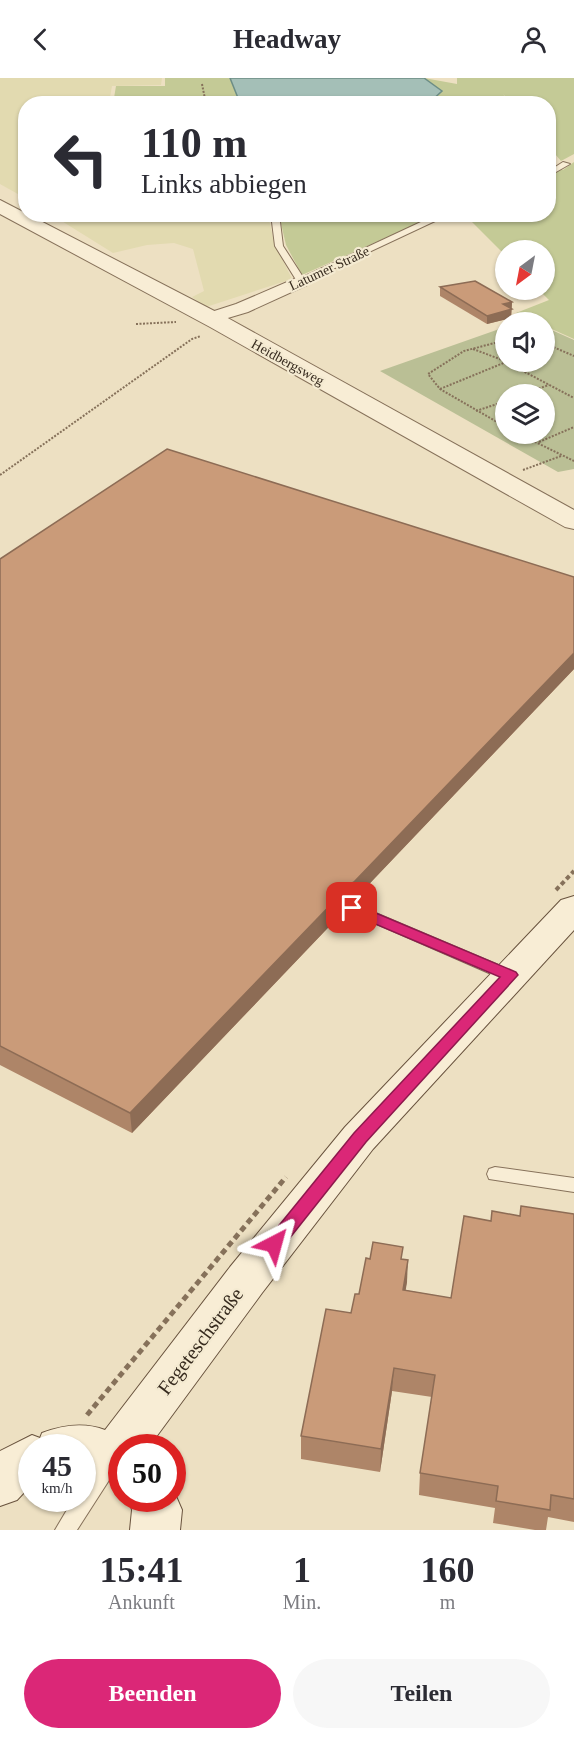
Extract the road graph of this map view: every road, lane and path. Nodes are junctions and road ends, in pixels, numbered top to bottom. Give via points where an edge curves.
1 (202, 84) dead end
2 (204, 96) edge
3 (566, 164) dead end
4 (556, 170) edge
5 (0, 206) edge
6 (18, 216) edge
7 (30, 222) edge
8 (275, 222) edge
9 (429, 222) edge
10 (301, 281) junction
11 (211, 318) junction
12 (180, 322) dead end
13 (136, 324) dead end
14 (192, 339) dead end
15 (495, 341) edge
16 (555, 348) edge
17 (474, 349) junction
18 (574, 356) edge
19 (495, 358) edge
20 (495, 366) edge
21 (525, 372) edge
22 (548, 384) edge
23 (555, 388) edge
24 (440, 389) junction
25 (574, 398) edge
26 (495, 404) edge
27 (476, 411) junction
28 (495, 421) edge
29 (574, 427) edge
30 (555, 435) edge
31 (541, 444) edge
32 (562, 456) junction
33 (574, 461) edge
34 (519, 471) dead end
35 (0, 476) edge
36 (574, 521) edge
37 (352, 908) dead end
38 (574, 908) edge
39 (510, 975) junction
40 (495, 1174) dead end
41 (574, 1185) edge
42 (133, 1434) edge
43 (18, 1466) edge
44 (108, 1469) edge
45 (0, 1484) edge
46 (157, 1512) edge
47 (65, 1530) edge
48 (155, 1530) edge

1 - 2 path
3 - 4 lane
5 - 6 street, Heidbergsweg
7 - 11 street, Heidbergsweg
8 - 10 lane via 279,246
9 - 10 lane, Latumer Straße
10 - 11 street, Latumer Straße
11 - 36 street, Heidbergsweg
12 - 13 path
14 - 35 path
15 - 17 path
16 - 18 path
17 - 19 path
17 - 24 path via 448,357 428,374
20 - 24 path
21 - 22 path
23 - 25 path
24 - 27 path
26 - 27 path
27 - 28 path
29 - 30 path
31 - 32 path
32 - 33 path
32 - 34 path
37 - 39 lane
38 - 39 street, Fegeteschstraße
39 - 42 street, Fegeteschstraße via 360,1138 246,1280
40 - 41 lane
43 - 45 street
44 - 47 lane
46 - 48 street

